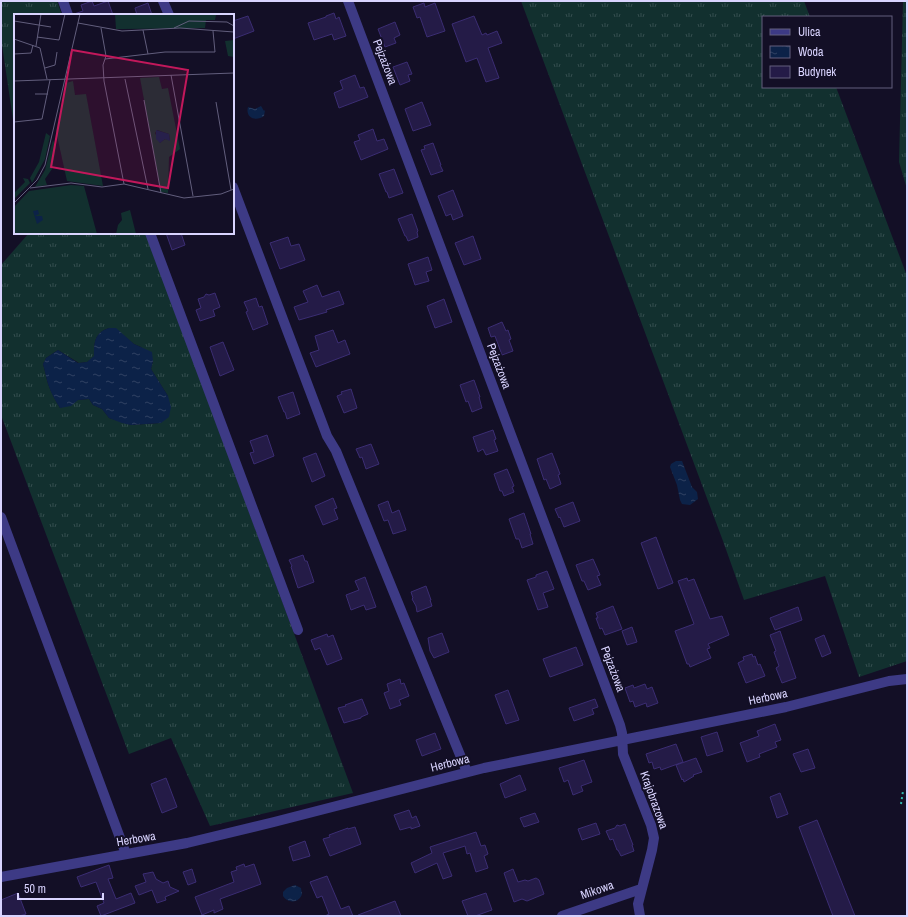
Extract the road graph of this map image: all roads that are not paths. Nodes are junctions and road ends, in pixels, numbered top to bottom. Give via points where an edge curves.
1 (63, 1) edge
2 (163, 1) edge
3 (348, 1) edge
4 (68, 14) edge
5 (169, 14) edge
6 (234, 190) edge
7 (150, 234) edge
8 (1, 517) edge
9 (298, 630) dead end
10 (907, 679) edge
11 (622, 740) junction
12 (468, 772) junction
13 (126, 854) junction
14 (1, 876) edge
15 (641, 889) junction
16 (562, 916) edge
17 (640, 916) edge

1 - 4 street
2 - 5 street
3 - 11 street, Pejzażowa via 620,725
6 - 12 street via 327,436 336,451
7 - 9 street
8 - 13 street
10 - 11 street, Herbowa via 889,681 786,707
11 - 12 street, Herbowa
11 - 15 street, Krajobrazowa via 623,754 654,838
12 - 13 street, Herbowa via 202,840
13 - 14 street, Herbowa
15 - 16 street, Mikowa
15 - 17 street, Krajobrazowa via 638,904

